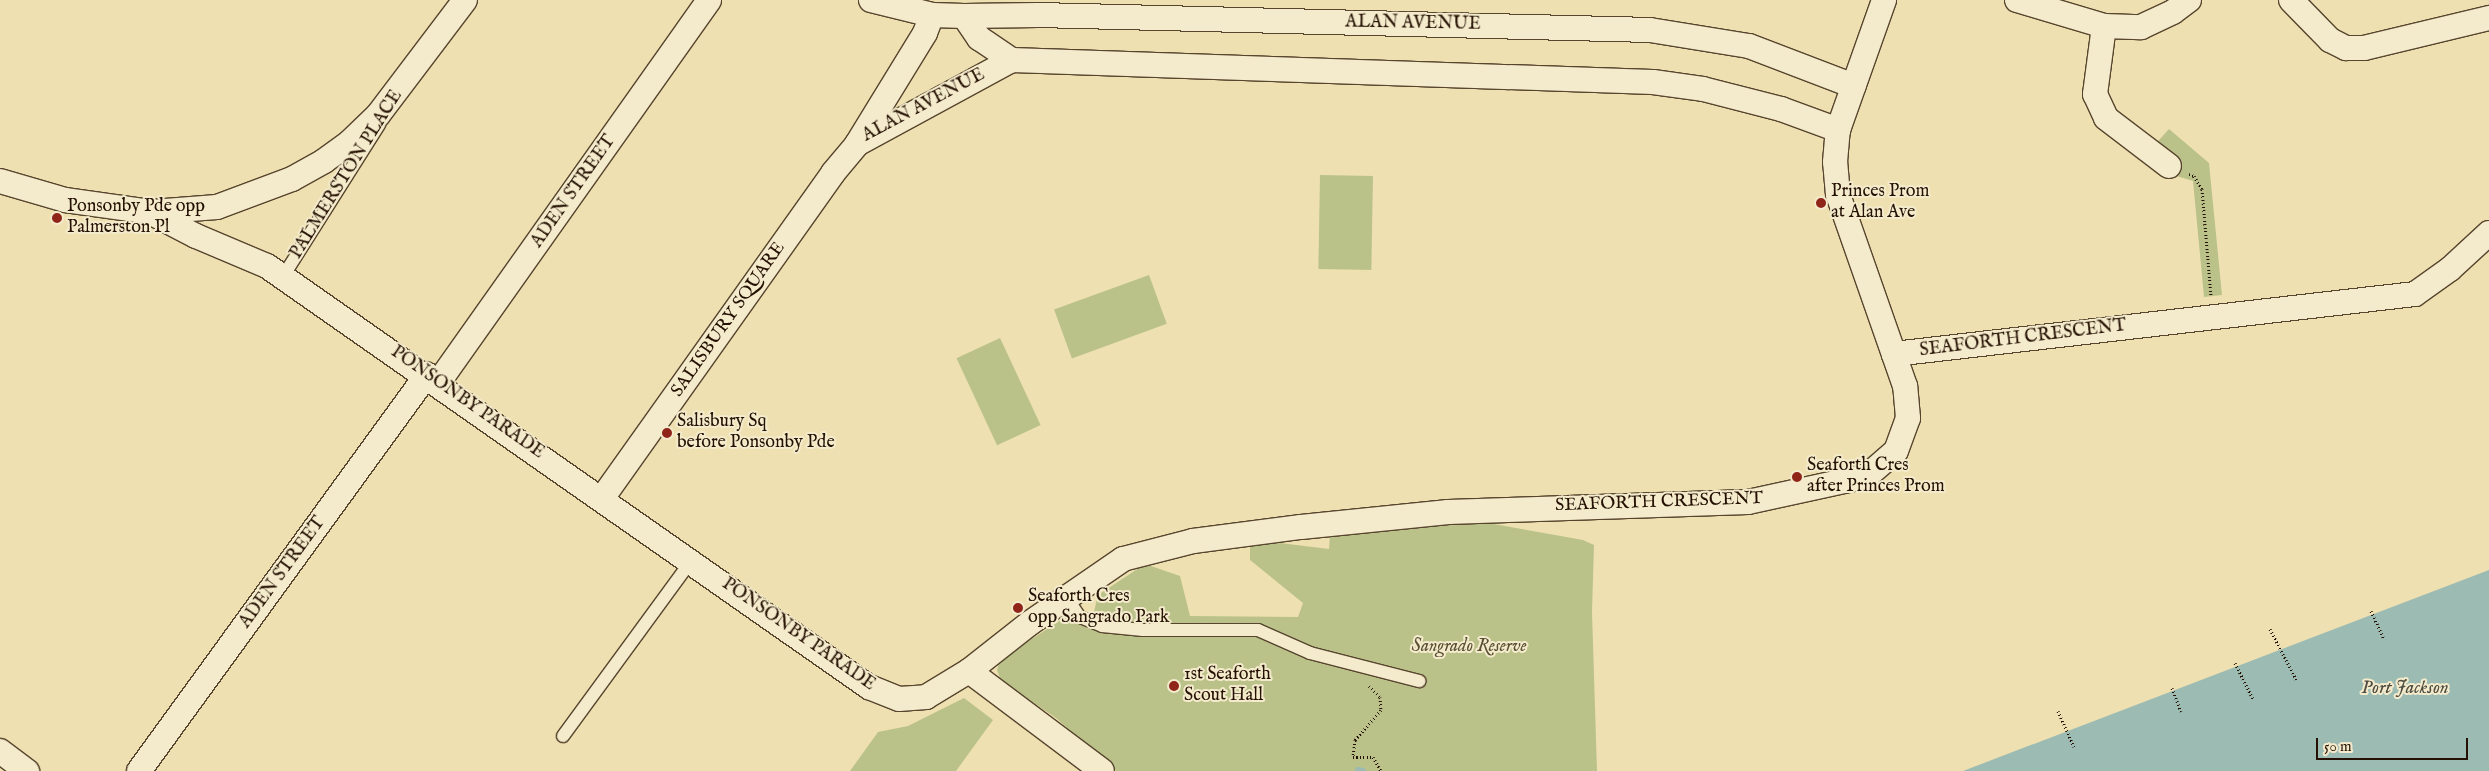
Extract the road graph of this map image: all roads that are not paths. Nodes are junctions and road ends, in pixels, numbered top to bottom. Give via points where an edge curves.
1 (465, 0) edge
2 (709, 0) edge
3 (871, 0) edge
4 (1884, 0) edge
5 (2017, 0) edge
6 (2189, 0) edge
7 (2291, 0) edge
8 (932, 15) junction
9 (964, 16) junction
10 (2489, 18) edge
11 (2104, 26) junction
12 (1012, 60) junction
13 (411, 75) junction
14 (1854, 86) junction
15 (1838, 130) junction
16 (858, 144) junction
17 (2169, 166) road end
18 (0, 181) edge
19 (150, 212) junction
20 (2489, 233) edge
21 (284, 275) junction
22 (1894, 354) junction
23 (432, 379) junction
24 (602, 497) junction
25 (691, 561) junction
26 (1067, 598) junction
27 (969, 671) junction
28 (1419, 681) dead end
29 (898, 699) joint
30 (563, 736) dead end
31 (0, 751) edge
32 (27, 771) edge
33 (139, 771) edge
34 (1102, 771) edge

1 - 13 street, PALMERSTON PLACE
2 - 23 street, ADEN STREET
3 - 8 street, ALAN AVENUE
4 - 14 street
5 - 11 street
6 - 11 street via 2141,27
7 - 10 street via 2330,40 2346,48 2364,48
8 - 9 street, ALAN AVENUE
8 - 16 street, ALAN AVENUE via 925,33
9 - 12 street, ALAN AVENUE via 979,38
9 - 14 street, ALAN AVENUE via 1038,15 1650,30 1749,46
11 - 17 street via 2095,94 2106,118
12 - 15 street via 1653,82 1703,89 1781,109
12 - 16 street, ALAN AVENUE
13 - 19 street, PALMERSTON PLACE via 378,115 350,142 292,179 217,207
13 - 21 lane, PALMERSTON PLACE
14 - 15 street
15 - 22 street via 1835,162 1838,195
16 - 24 street, SALISBURY SQUARE via 833,172
18 - 19 street, PONSONBY PARADE via 65,200
19 - 21 street, PONSONBY PARADE
20 - 22 street, SEAFORTH CRESCENT via 2450,269 2415,294
21 - 23 street, PONSONBY PARADE
22 - 26 street, SEAFORTH CRESCENT via 1905,386 1908,418 1896,451 1867,476 1748,502 1448,512 1193,542 1123,559
23 - 24 street, PONSONBY PARADE
23 - 33 street, ADEN STREET
24 - 25 street, PONSONBY PARADE
25 - 29 street, PONSONBY PARADE via 869,687
25 - 30 lane
26 - 27 street, SEAFORTH CRESCENT
26 - 28 lane via 1080,617 1102,626 1143,630 1258,630 1310,653 1359,663
27 - 29 street, SEAFORTH CRESCENT via 926,697
27 - 34 street
31 - 32 street

